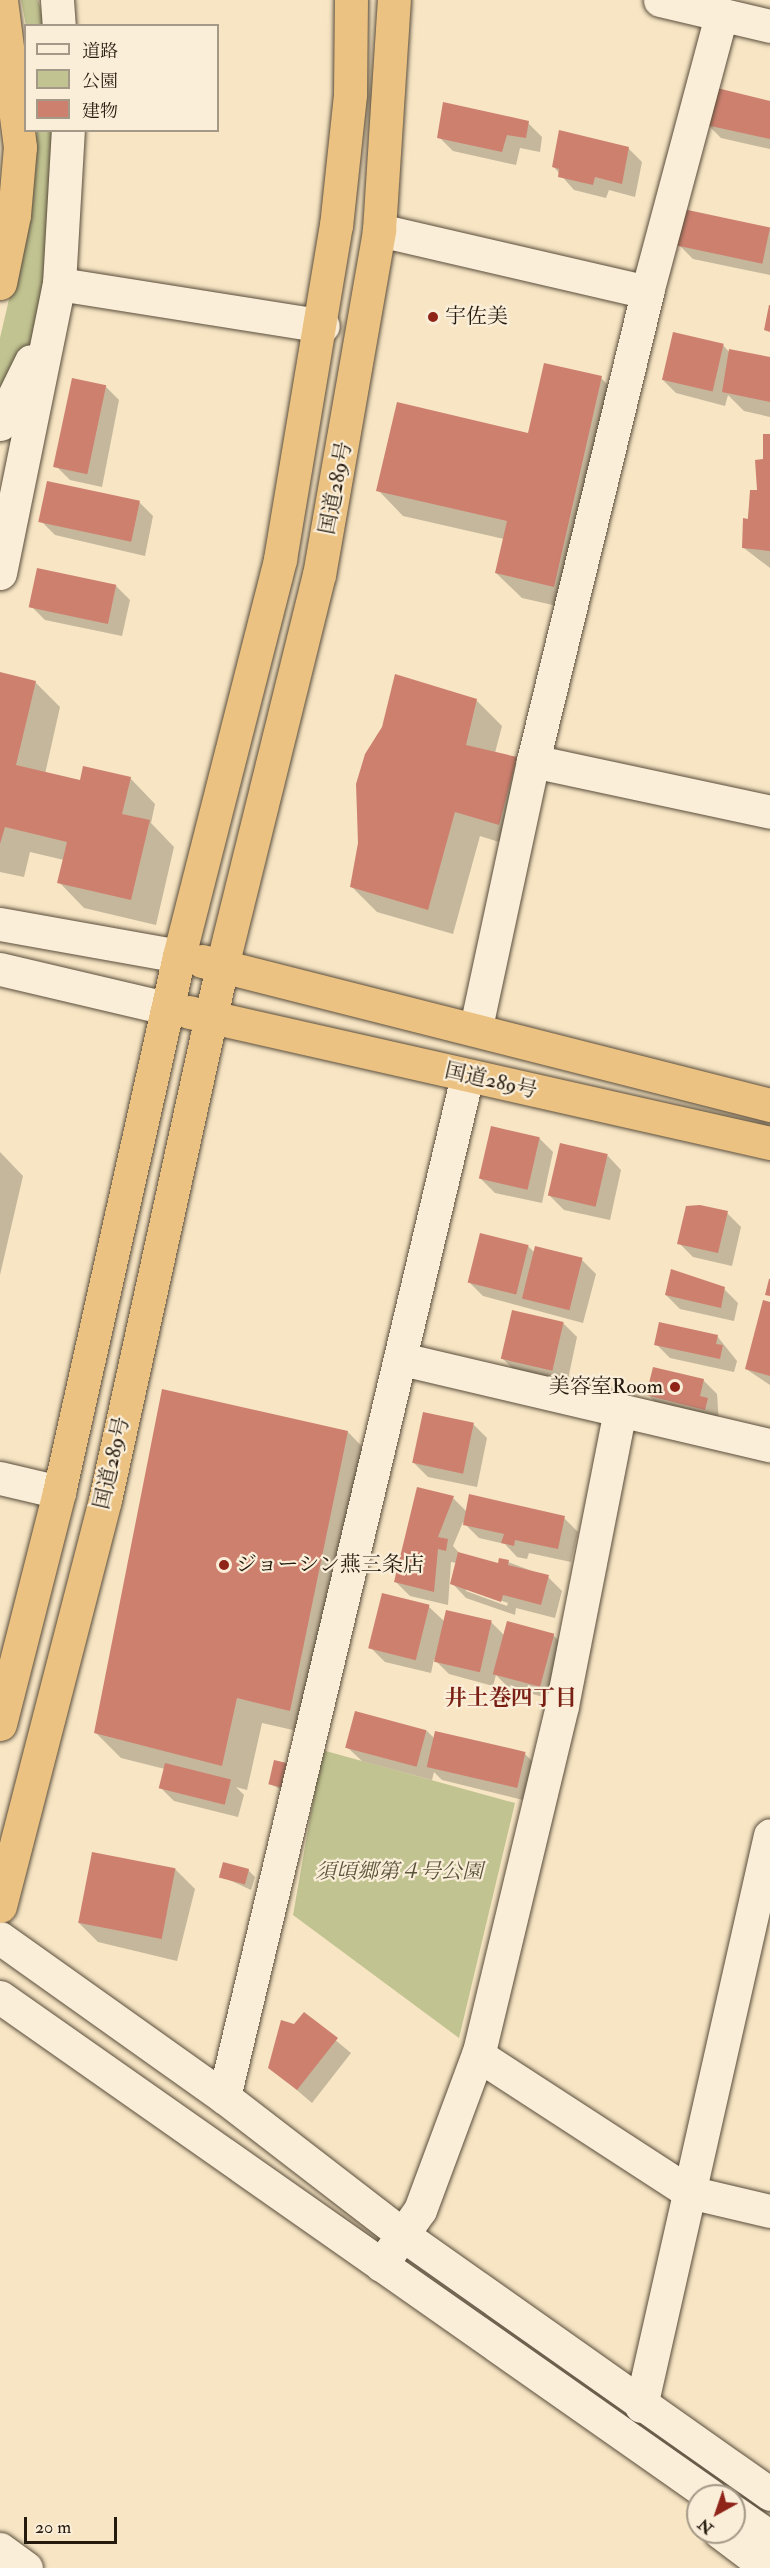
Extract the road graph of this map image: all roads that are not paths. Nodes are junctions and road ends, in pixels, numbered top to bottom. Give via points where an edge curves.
1 (2, 0) edge
2 (57, 0) edge
3 (351, 0) edge
4 (394, 0) edge
5 (660, 0) edge
6 (721, 15) junction
7 (765, 17) edge
8 (59, 24) edge
9 (68, 132) edge
10 (380, 230) junction
11 (0, 283) edge
12 (647, 292) junction
13 (56, 297) junction
14 (323, 326) junction
15 (0, 424) edge
16 (0, 573) edge
17 (533, 761) junction
18 (769, 809) edge
19 (0, 924) edge
20 (179, 956) junction
21 (222, 966) junction
22 (0, 969) edge
23 (171, 1009) junction
24 (212, 1017) junction
25 (476, 1027) junction
26 (467, 1076) junction
27 (770, 1105) edge
28 (770, 1143) edge
29 (402, 1359) junction
30 (620, 1410) junction
31 (770, 1445) edge
32 (0, 1478) edge
33 (59, 1492) junction
34 (0, 1724) edge
35 (770, 1835) edge
36 (0, 1906) edge
37 (0, 1938) edge
38 (0, 1997) edge
39 (480, 2049) junction
40 (224, 2097) junction
41 (688, 2192) junction
42 (770, 2211) edge
43 (403, 2235) junction
44 (381, 2265) junction
45 (641, 2406) junction
46 (692, 2484) edge
47 (770, 2493) edge
48 (746, 2520) edge
49 (770, 2537) edge
50 (736, 2544) edge
51 (0, 2549) edge
52 (26, 2568) edge
53 (768, 2568) edge

1 - 11 highway via 20,147 14,215
2 - 8 street
3 - 14 highway, 国道289号 via 350,94
4 - 10 highway, 国道289号
5 - 6 street
6 - 7 street
6 - 12 street
9 - 13 street
10 - 12 street
10 - 21 highway, 国道289号 via 314,597
12 - 17 street
13 - 14 street
13 - 15 street
13 - 16 street
14 - 20 highway, 国道289号 via 280,560
17 - 18 street
17 - 25 street
19 - 20 street
20 - 21 highway
20 - 23 highway, 国道289号
21 - 24 highway, 国道289号
21 - 25 highway
22 - 23 street
23 - 24 highway, 国道289号
23 - 33 highway, 国道289号
24 - 26 highway, 国道289号
24 - 36 highway, 国道289号 via 105,1500
25 - 27 highway
26 - 28 highway, 国道289号
26 - 29 street
29 - 30 street
29 - 40 street
30 - 31 street
30 - 39 street via 562,1706
32 - 33 street
33 - 34 highway, 国道289号
35 - 41 street
37 - 40 street
38 - 44 street
39 - 41 street via 478,2055
39 - 43 street via 420,2210
40 - 43 street
41 - 42 street
41 - 45 street
43 - 44 street
43 - 45 street
44 - 46 street
45 - 47 street
48 - 49 street
50 - 53 street
51 - 52 street

